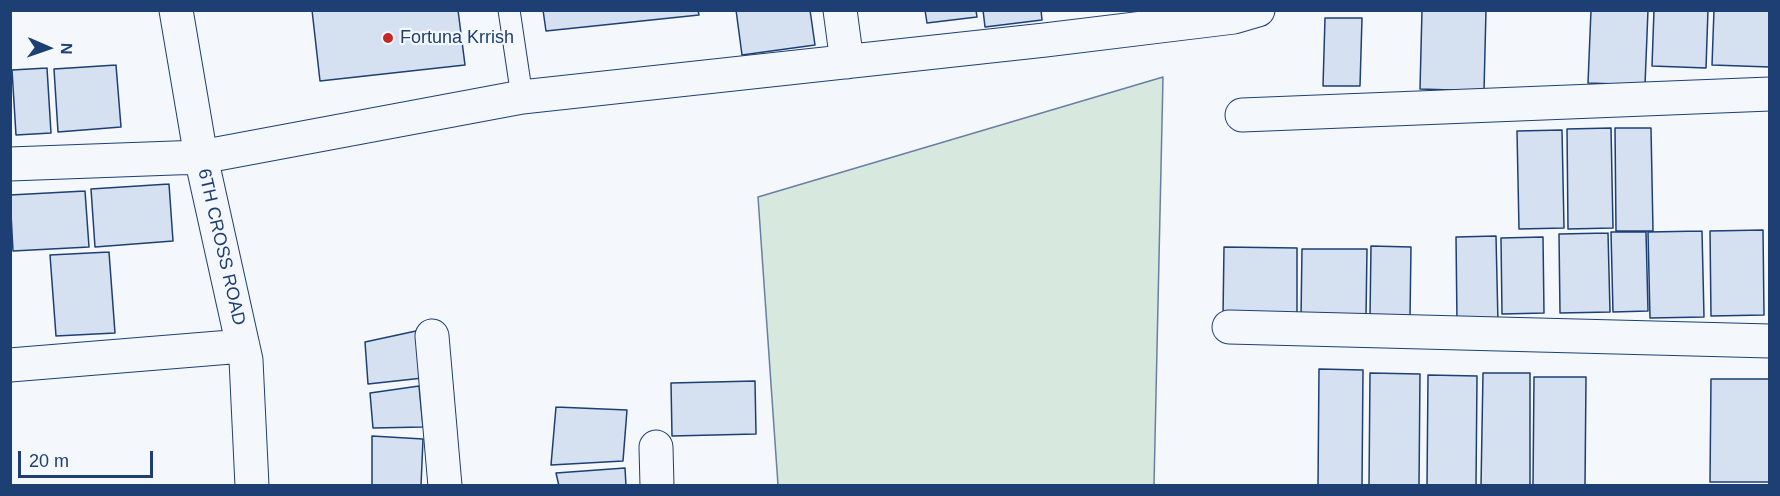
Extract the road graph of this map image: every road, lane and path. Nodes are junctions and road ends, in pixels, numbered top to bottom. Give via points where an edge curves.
1 (176, 10) edge
2 (509, 10) edge
3 (840, 10) edge
4 (1258, 10) edge
5 (847, 62) junction
6 (1770, 94) edge
7 (522, 97) junction
8 (1242, 115) dead end
9 (201, 157) junction
10 (10, 164) edge
11 (1229, 327) dead end
12 (432, 336) dead end
13 (1770, 340) edge
14 (243, 346) junction
15 (10, 365) edge
16 (656, 447) dead end
17 (252, 486) edge
18 (445, 486) edge
19 (657, 486) edge

1 - 9 street, 6TH CROSS ROAD
2 - 7 lane
3 - 5 street
4 - 5 street via 1222,18
5 - 7 street
6 - 8 street
7 - 9 street
9 - 10 street
9 - 14 street, 6TH CROSS ROAD
11 - 13 street
12 - 18 street
14 - 15 street
14 - 17 street, 6TH CROSS ROAD
16 - 19 street

